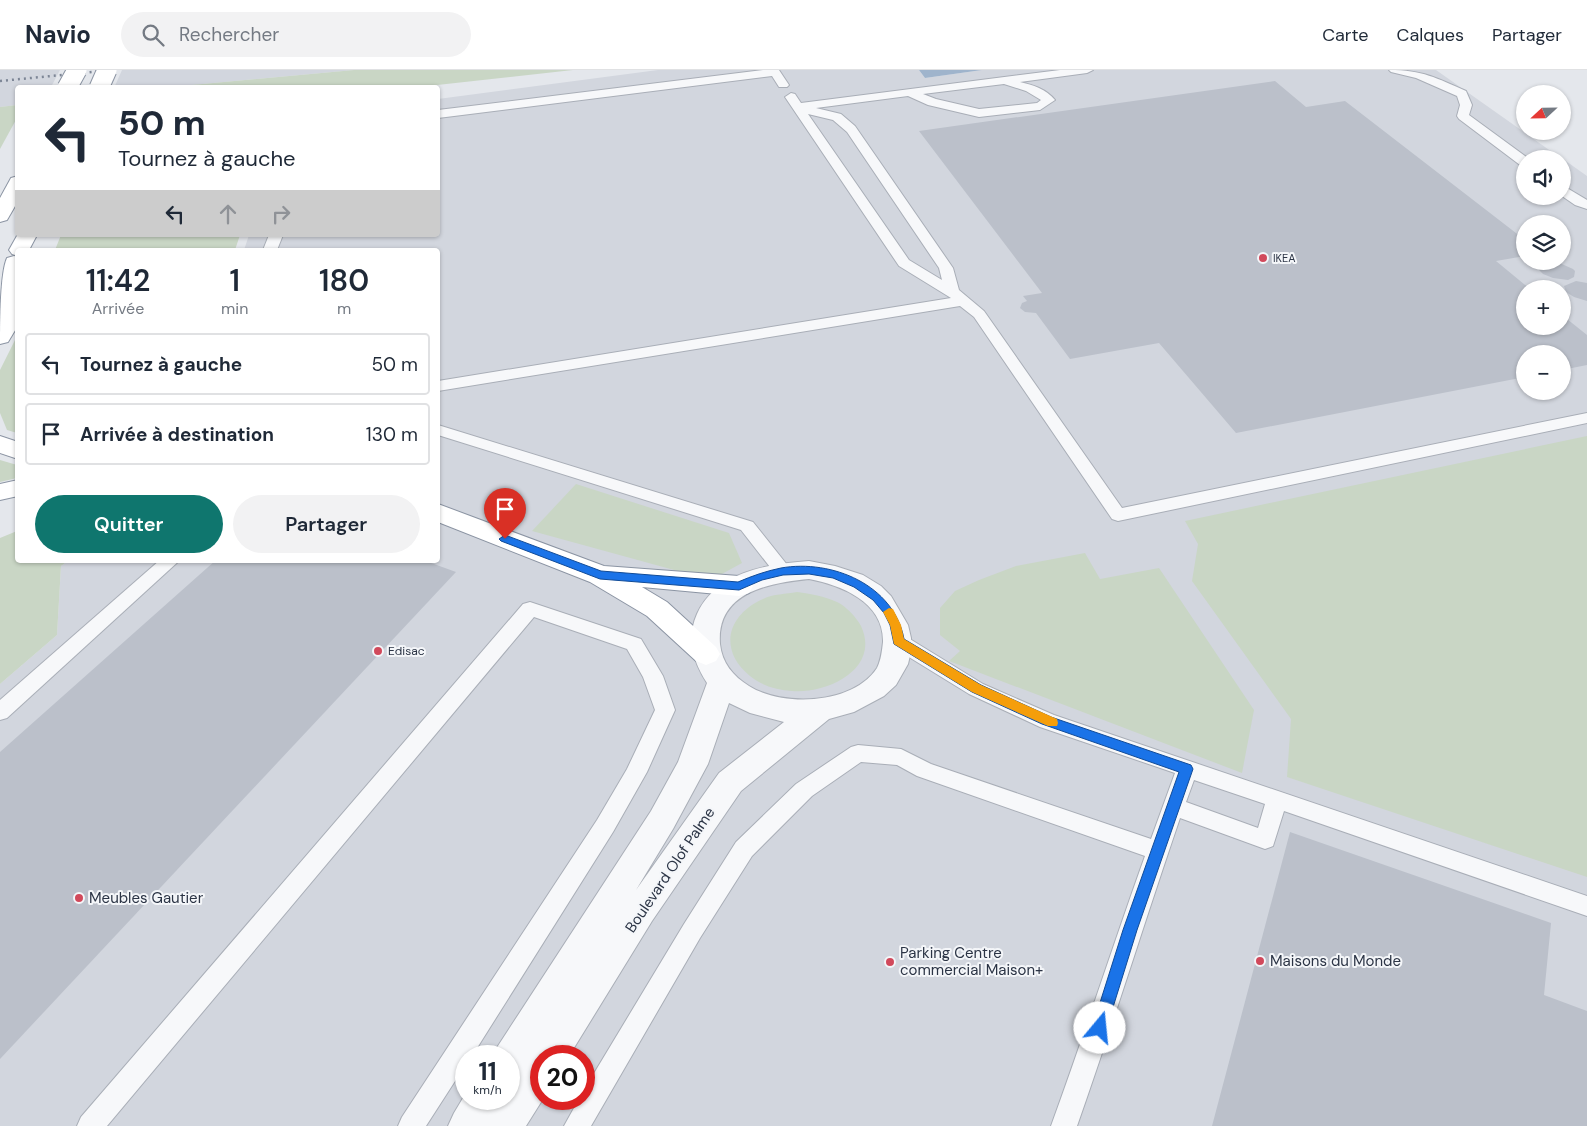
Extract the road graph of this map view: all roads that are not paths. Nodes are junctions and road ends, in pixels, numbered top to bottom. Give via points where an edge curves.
1 (77, 70) edge
2 (106, 70) edge
3 (1087, 70) edge
4 (1395, 70) edge
5 (998, 81) junction
6 (70, 85) edge
7 (100, 85) edge
8 (909, 93) junction
9 (791, 96) junction
10 (440, 114) edge
11 (1516, 155) edge
12 (15, 188) edge
13 (1571, 195) edge
14 (1587, 205) edge
15 (0, 216) edge
16 (15, 259) edge
17 (15, 268) edge
18 (0, 288) edge
19 (957, 296) junction
20 (0, 338) edge
21 (440, 386) edge
22 (1587, 418) edge
23 (440, 431) edge
24 (0, 444) edge
25 (15, 449) edge
26 (15, 489) edge
27 (0, 492) edge
28 (440, 514) edge
29 (168, 563) edge
30 (783, 571) junction
31 (600, 575) junction
32 (739, 586) junction
33 (898, 641) junction
34 (714, 668) junction
35 (820, 710) junction
36 (0, 712) edge
37 (1186, 769) junction
38 (1277, 800) junction
39 (1174, 807) junction
40 (1159, 851) junction
41 (1587, 906) edge
42 (519, 1045) edge
43 (556, 1045) edge
44 (530, 1086) edge
45 (477, 1110) edge
46 (90, 1126) edge
47 (411, 1126) edge
48 (467, 1126) edge
49 (504, 1126) edge
50 (577, 1126) edge
51 (1064, 1126) edge

1 - 6 highway, bridge
2 - 7 highway, bridge
3 - 5 lane
4 - 11 lane via 1419,75 1462,94 1466,105 1463,116
5 - 8 lane
5 - 8 lane via 1041,92 1048,100 1040,106 979,113
8 - 9 lane
9 - 10 lane via 775,72
9 - 19 lane via 904,263
9 - 19 lane via 837,116 851,129 946,268
12 - 15 highway
13 - 14 lane
16 - 18 highway
17 - 20 highway via 6,327
19 - 21 lane
19 - 22 lane via 980,314 1118,515
23 - 30 lane via 747,526
24 - 25 highway
26 - 27 highway
28 - 31 highway
29 - 36 lane
30 - 32 street
30 - 33 street via 809,570 858,584 888,611 896,625
31 - 32 highway
31 - 34 highway via 657,609
32 - 34 street via 722,600 710,617 705,635
33 - 35 street via 895,660 885,678 868,693 845,704
33 - 37 lane via 976,689 1046,721
34 - 35 street via 741,696 765,707 792,711
34 - 42 street via 693,764 662,820
35 - 43 street, Boulevard Olof Palme via 730,782 640,911
37 - 38 lane
37 - 39 lane
38 - 39 lane via 1265,840
38 - 41 lane
39 - 40 lane
40 - 50 lane via 924,770 901,757 858,753 804,790 744,849
40 - 51 lane
44 - 49 street
45 - 48 street
46 - 47 lane via 530,609 634,644 653,676 665,710 636,772 605,826

